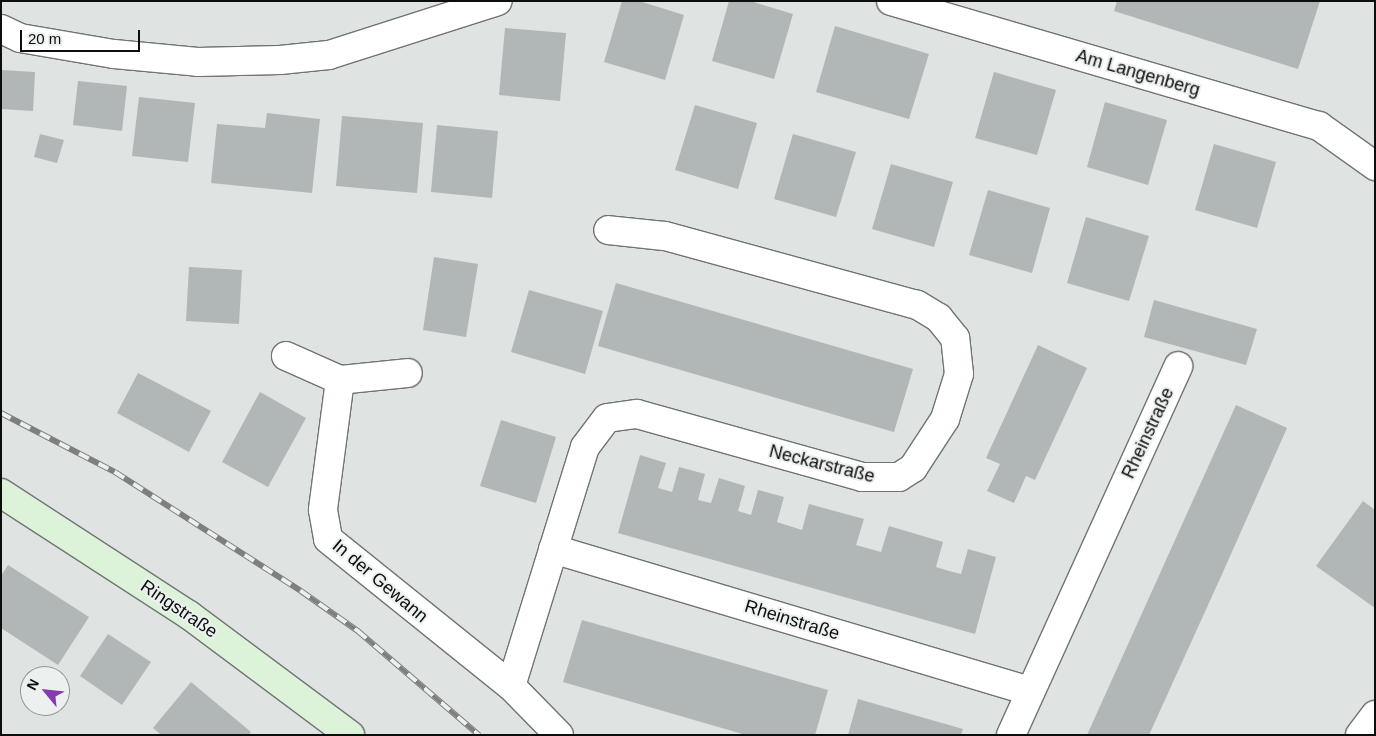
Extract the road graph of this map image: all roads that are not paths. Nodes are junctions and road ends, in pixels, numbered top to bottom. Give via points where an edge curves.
1 (498, 1) edge
2 (891, 1) edge
3 (1, 29) edge
4 (1375, 166) edge
5 (608, 230) dead end
6 (286, 356) dead end
7 (1178, 366) dead end
8 (408, 373) dead end
9 (340, 380) junction
10 (1, 493) edge
11 (554, 549) junction
12 (511, 686) junction
13 (1030, 691) junction
14 (1375, 714) edge
15 (350, 735) edge
16 (558, 735) edge
17 (1011, 735) edge
18 (1360, 735) edge

1 - 3 street via 329,55 280,60 198,62 114,54 20,38
2 - 4 street, Am Langenberg via 1319,126
5 - 11 street, Neckarstraße via 664,236 917,305 939,318 955,338 959,374 945,419 913,468 899,477 862,477 637,414 607,418 585,447
6 - 9 street
7 - 13 street, Rheinstraße
8 - 9 street
9 - 12 street, In der Gewann via 323,510 328,539
10 - 15 main road, Ringstraße via 189,615
11 - 12 street, Neckarstraße
11 - 13 street, Rheinstraße
12 - 16 street
13 - 17 street, Rheinstraße
14 - 18 street

